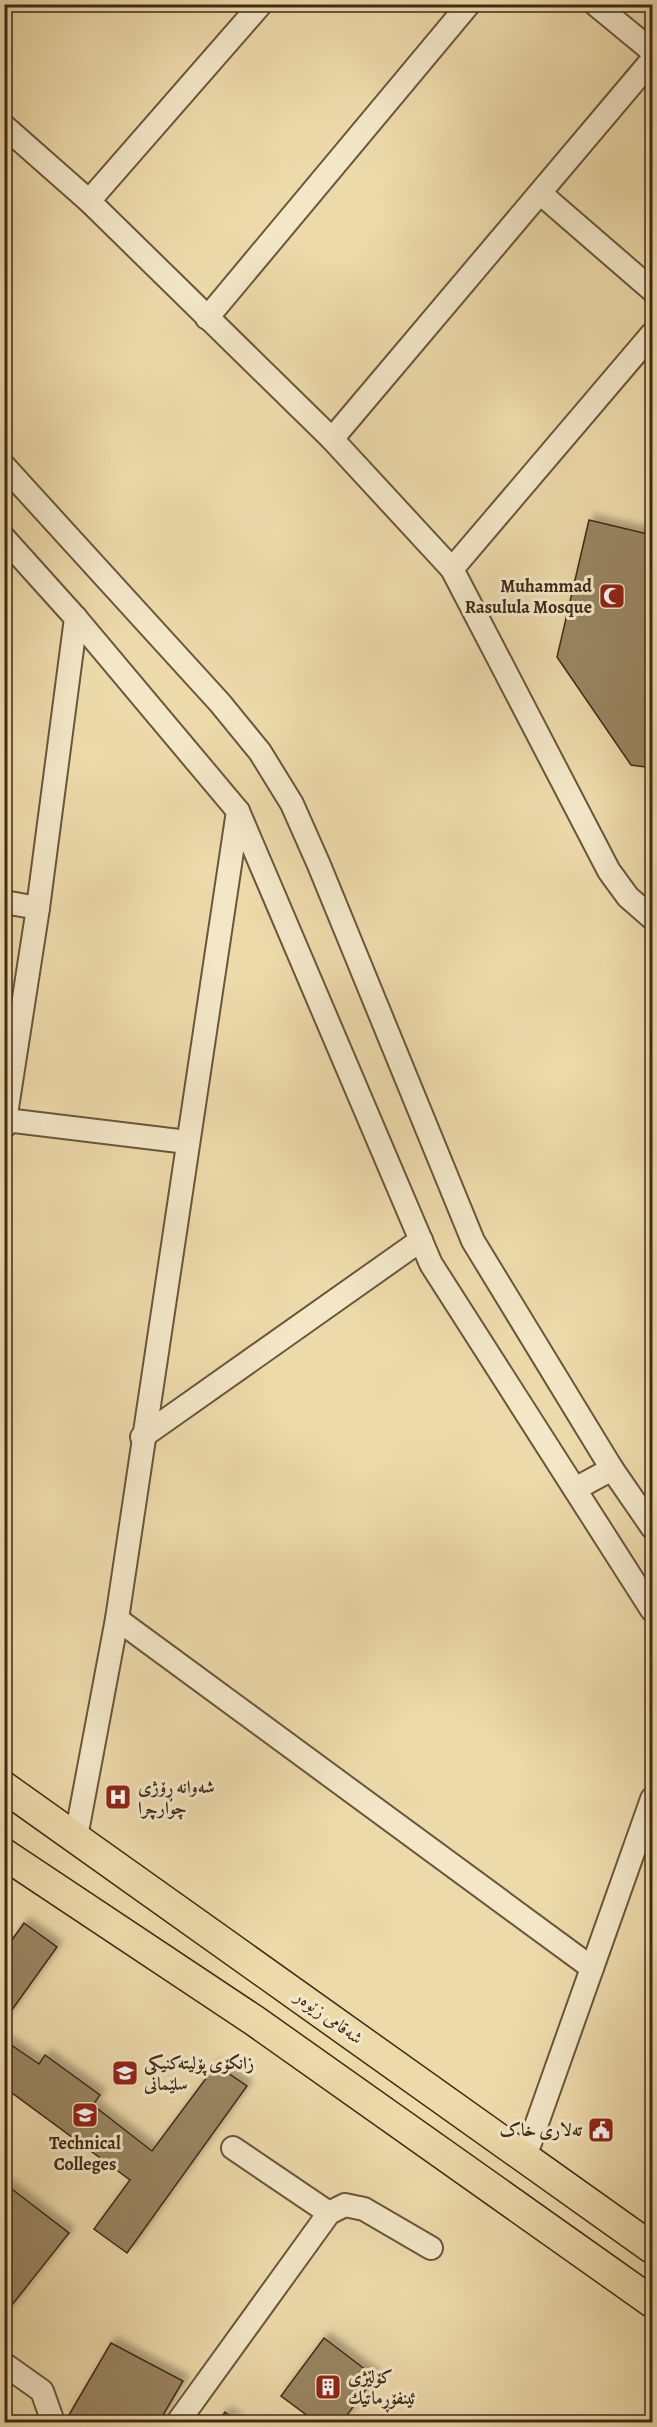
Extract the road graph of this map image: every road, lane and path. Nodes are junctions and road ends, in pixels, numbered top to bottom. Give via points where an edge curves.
1 (261, 4) edge
2 (469, 4) edge
3 (595, 4) edge
4 (652, 51) edge
5 (652, 60) edge
6 (4, 126) edge
7 (540, 193) junction
8 (89, 201) junction
9 (652, 290) edge
10 (207, 318) junction
11 (652, 334) edge
12 (332, 439) junction
13 (4, 465) edge
14 (4, 538) edge
15 (452, 569) junction
16 (76, 618) junction
17 (238, 811) junction
18 (4, 902) edge
19 (38, 908) junction
20 (652, 918) edge
21 (5, 1124) edge
22 (188, 1142) junction
23 (421, 1240) junction
24 (142, 1437) junction
25 (612, 1468) junction
26 (575, 1489) junction
27 (652, 1527) edge
28 (652, 1610) edge
29 (117, 1619) junction
30 (4, 1787) edge
31 (652, 1799) edge
32 (76, 1837) junction
33 (4, 1854) edge
34 (592, 1968) junction
35 (233, 2148) dead end
36 (525, 2157) junction
37 (329, 2213) junction
38 (431, 2248) dead end
39 (652, 2248) edge
40 (652, 2302) edge
41 (4, 2364) edge
42 (53, 2422) edge
43 (178, 2422) edge

1 - 8 street
2 - 10 street
3 - 4 street
5 - 7 street
6 - 8 street
7 - 9 street
7 - 12 street
8 - 10 street
10 - 12 street
11 - 15 street
12 - 15 street
13 - 25 street via 220,703 260,752 292,804 473,1241
14 - 16 street
15 - 20 street via 609,871 628,897
16 - 17 street
16 - 19 street
17 - 22 street
17 - 23 street
18 - 19 street
19 - 21 street
21 - 22 street
22 - 24 street
23 - 24 street
23 - 26 street via 431,1264
24 - 29 street
25 - 26 street
25 - 27 street
26 - 28 street
29 - 32 street
29 - 34 street
30 - 32 main road, شەقامی زێوەر
31 - 34 street
32 - 36 main road, شەقامی زێوەر
33 - 40 main road via 255,2021
34 - 36 street
35 - 37 street
36 - 39 main road, شەقامی زێوەر
37 - 38 street via 345,2205 364,2209
37 - 43 street
41 - 42 street via 42,2391

